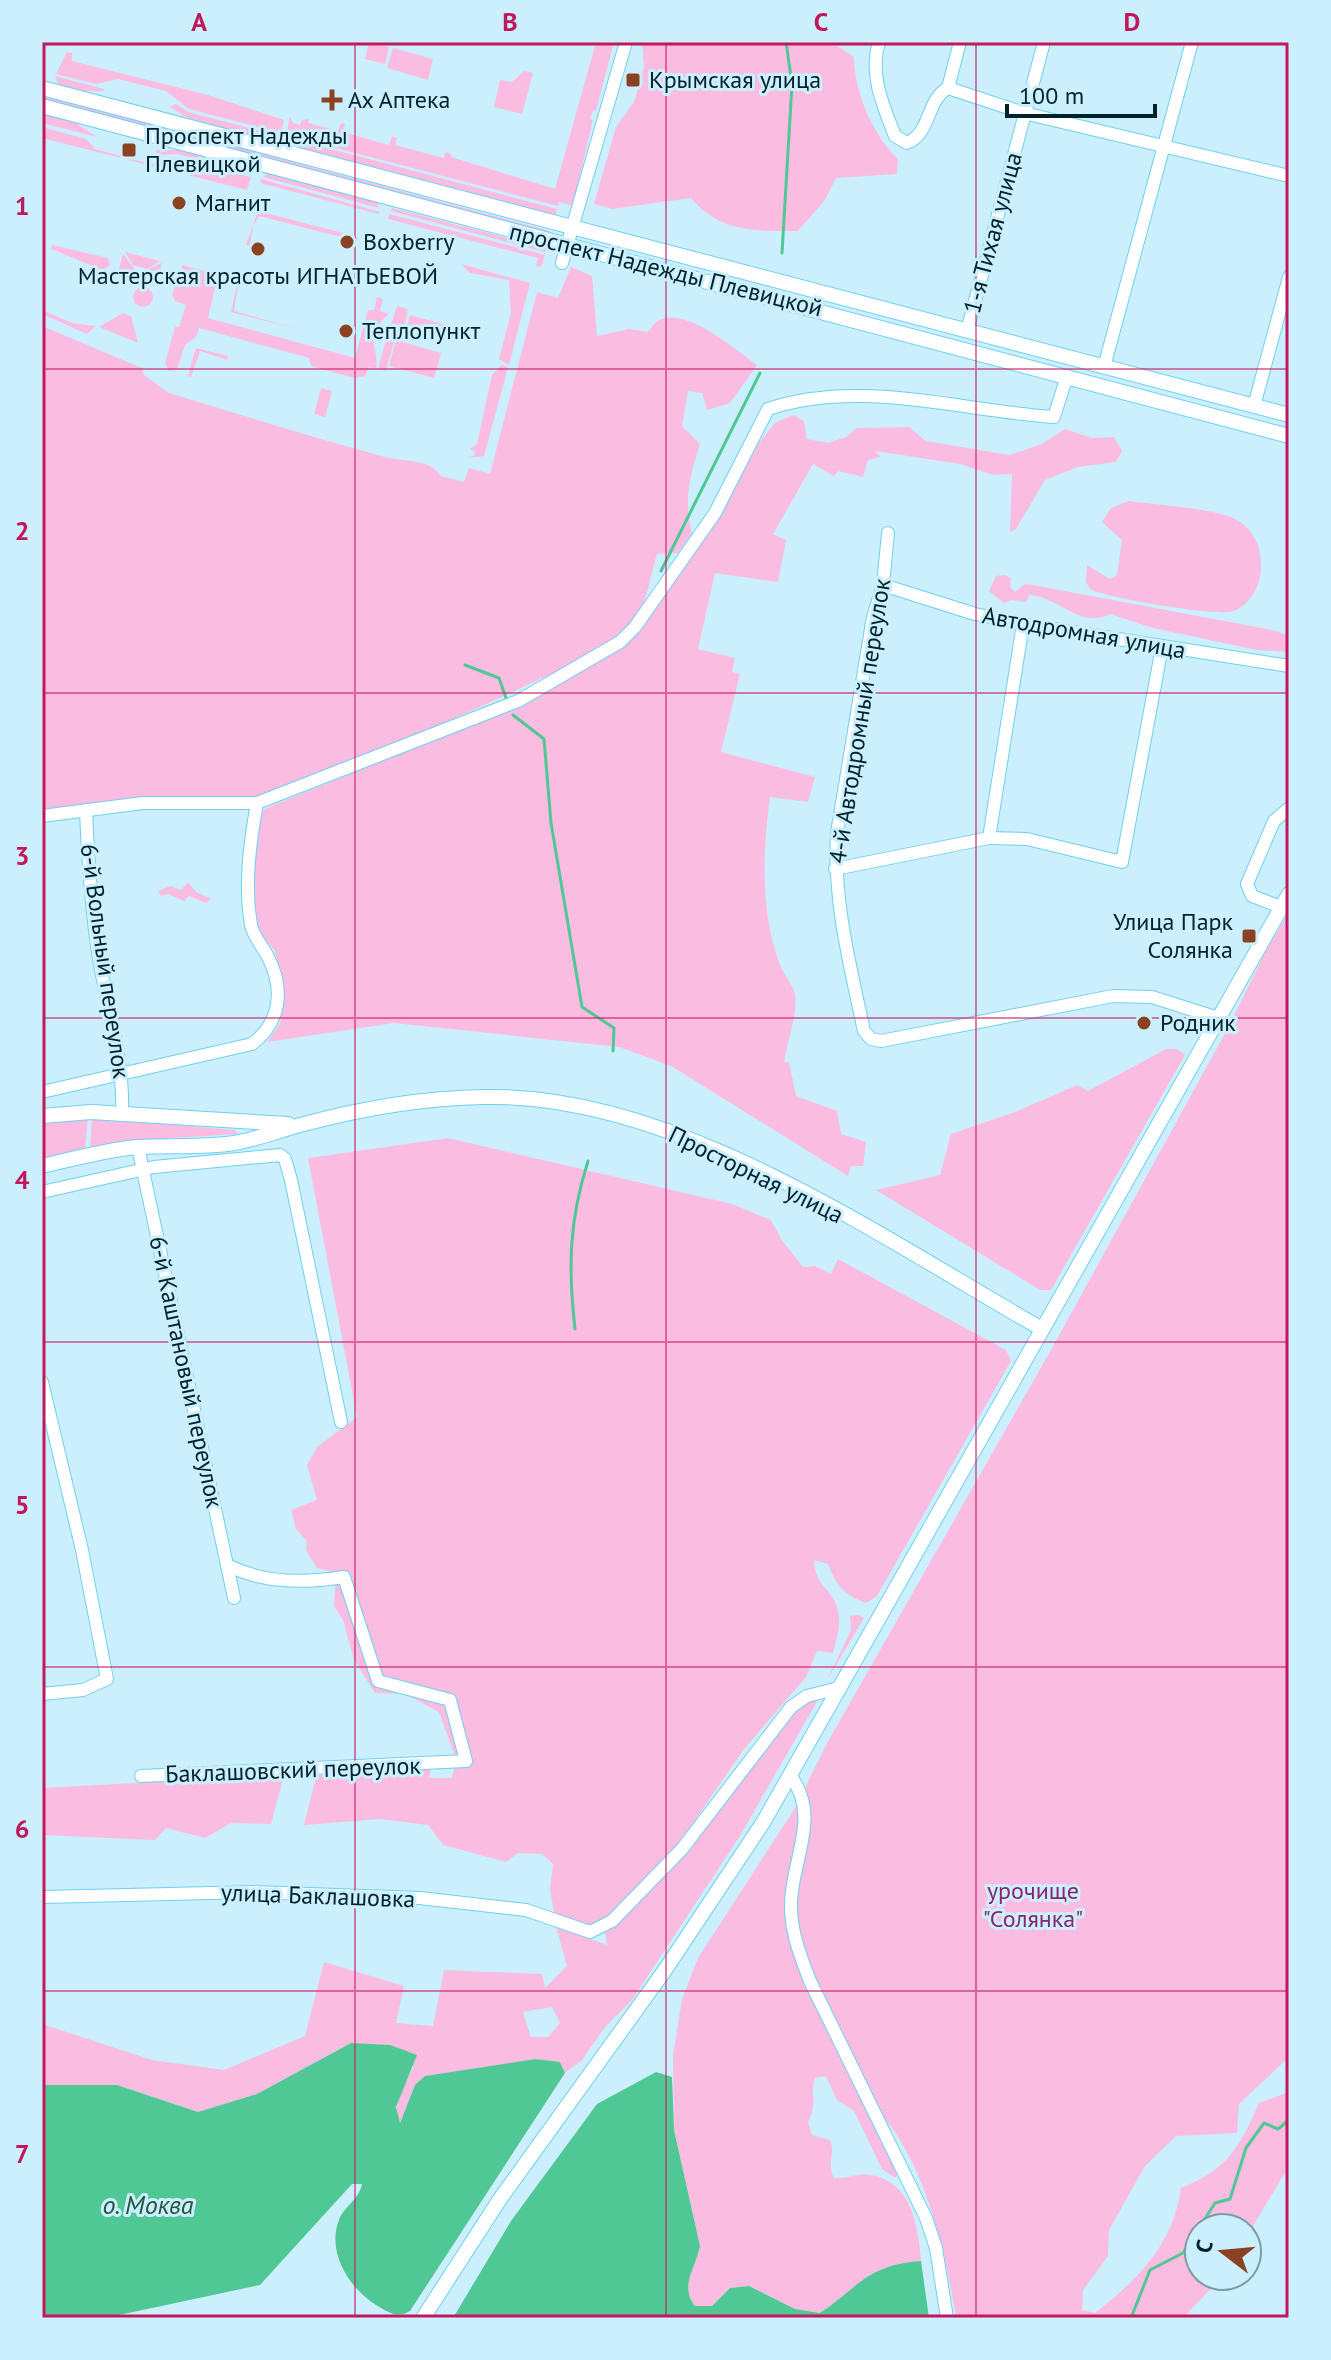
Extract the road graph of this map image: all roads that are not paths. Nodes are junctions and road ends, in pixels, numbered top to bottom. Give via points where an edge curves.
1 (626, 42) edge
2 (879, 42) edge
3 (960, 42) edge
4 (1044, 42) edge
5 (1192, 42) edge
6 (42, 88) edge
7 (948, 88) junction
8 (42, 106) edge
9 (1024, 113) junction
10 (1165, 145) junction
11 (1289, 176) edge
12 (573, 228) junction
13 (568, 246) junction
14 (562, 263) dead end
15 (1289, 277) edge
16 (967, 331) junction
17 (1104, 367) junction
18 (1067, 376) junction
19 (1254, 406) junction
20 (1289, 415) edge
21 (1289, 436) edge
22 (888, 533) dead end
23 (883, 585) junction
24 (1023, 624) junction
25 (1162, 647) junction
26 (1289, 666) edge
27 (257, 803) junction
28 (1289, 808) edge
29 (86, 810) junction
30 (42, 816) edge
31 (989, 838) junction
32 (835, 869) junction
33 (1285, 901) edge
34 (1216, 1022) junction
35 (121, 1072) junction
36 (42, 1092) edge
37 (122, 1113) junction
38 (42, 1116) edge
39 (242, 1123) junction
40 (304, 1124) junction
41 (245, 1141) junction
42 (138, 1147) junction
43 (42, 1166) edge
44 (142, 1169) junction
45 (42, 1192) edge
46 (1042, 1329) junction
47 (42, 1382) edge
48 (341, 1422) dead end
49 (227, 1565) junction
50 (234, 1598) dead end
51 (839, 1688) junction
52 (42, 1694) edge
53 (790, 1775) junction
54 (141, 1776) dead end
55 (42, 1897) edge
56 (423, 2318) edge
57 (947, 2318) edge

1 - 12 street
2 - 7 street via 875,57 880,99 895,136 913,141 936,95
3 - 7 street
4 - 9 street, 1-я Тихая улица
5 - 10 street
6 - 12 main road, проспект Надежды Плевицкой
7 - 9 street
8 - 13 main road, проспект Надежды Плевицкой
9 - 10 street
9 - 16 street, 1-я Тихая улица
10 - 11 street
10 - 17 street
12 - 13 street
12 - 16 main road, проспект Надежды Плевицкой
13 - 14 street
13 - 18 main road, проспект Надежды Плевицкой
15 - 19 street
16 - 17 main road, проспект Надежды Плевицкой
17 - 19 main road, проспект Надежды Плевицкой
18 - 21 main road, проспект Надежды Плевицкой
18 - 27 street via 1054,417 950,403 855,398 793,401 768,409 715,513 620,642 518,701
19 - 20 main road, проспект Надежды Плевицкой
22 - 23 street, 4-й Автодромный переулок
23 - 24 street, Автодромная улица
23 - 32 street, 4-й Автодромный переулок via 870,631
24 - 25 street, Автодромная улица
24 - 31 street
25 - 26 street, Автодромная улица
25 - 31 street via 1122,862 1027,839
27 - 29 street via 143,803
27 - 35 street via 248,846 251,927 270,961 277,1014 267,1033 252,1044
28 - 33 street via 1274,821 1247,884 1252,896
29 - 30 street
29 - 35 street, 6-й Вольный переулок via 99,954
31 - 32 street
32 - 34 street, 4-й Автодромный переулок via 864,1031 871,1039 1113,996 1152,997
33 - 34 main road
34 - 46 main road
35 - 36 street
35 - 37 street, 6-й Вольный переулок
37 - 38 main road, Просторная улица
37 - 39 main road, Просторная улица
39 - 40 main road, Просторная улица
39 - 41 main road via 251,1131
40 - 41 main road, Просторная улица
40 - 46 main road, Просторная улица via 482,1097 548,1100 639,1121 768,1176
41 - 42 main road, Просторная улица
42 - 43 main road, Просторная улица
42 - 44 street, 6-й Каштановый переулок
44 - 45 street
44 - 48 street via 280,1155 285,1159
44 - 49 street, 6-й Каштановый переулок
46 - 51 main road
47 - 52 street via 107,1679 83,1690
49 - 50 street, 6-й Каштановый переулок
49 - 54 street, Баклашовский переулок via 274,1580 344,1577 378,1681 450,1700 466,1761
51 - 53 main road
51 - 55 street, улица Баклашовка via 807,1696 791,1707 682,1849 612,1921 590,1932 526,1910 420,1898 254,1892
53 - 56 main road via 747,1846
53 - 57 street via 805,1800 806,1816 791,1903 797,1947 926,2218

